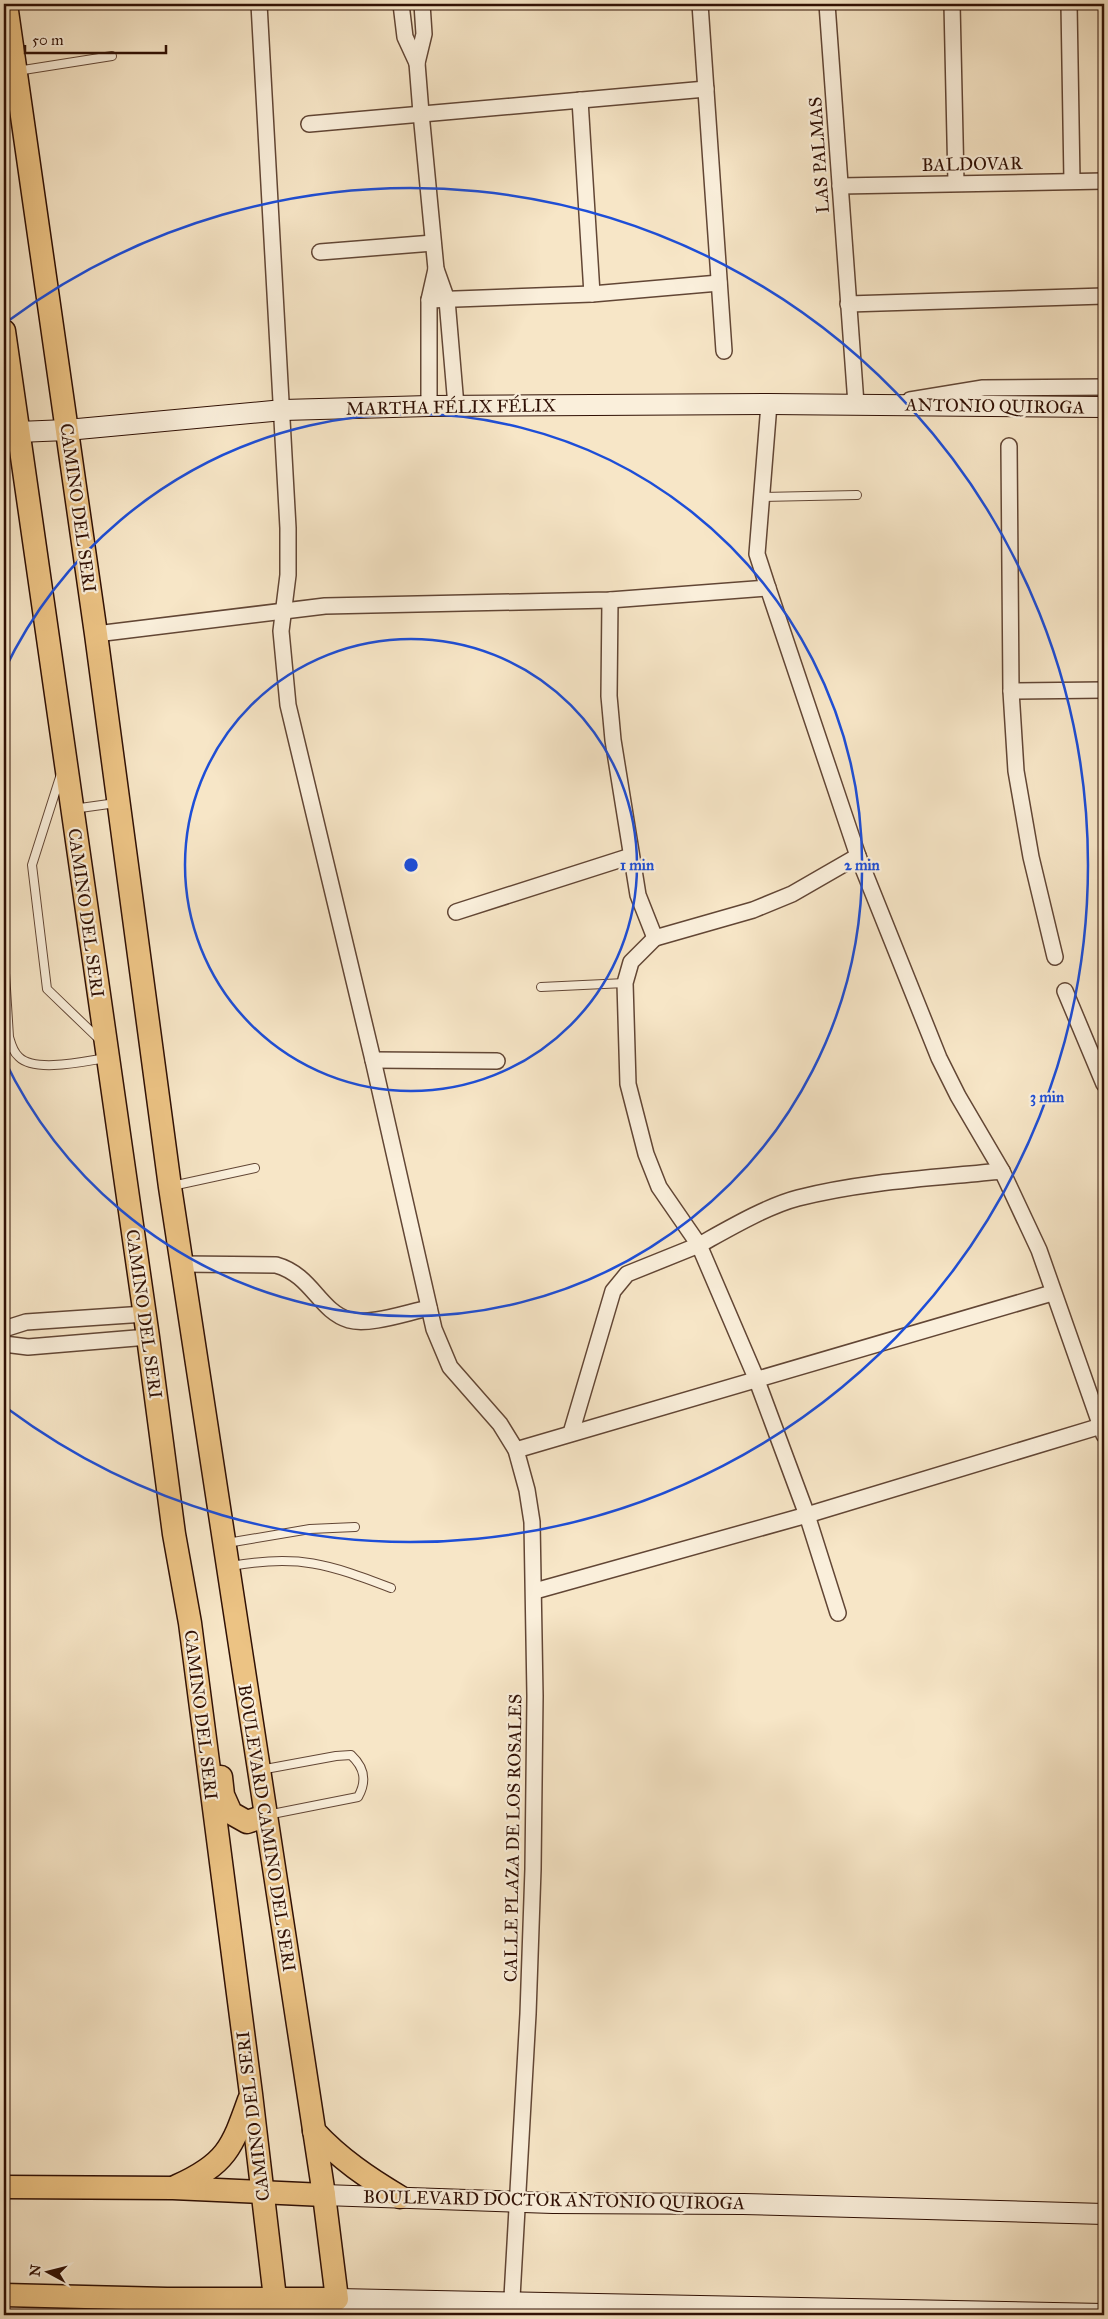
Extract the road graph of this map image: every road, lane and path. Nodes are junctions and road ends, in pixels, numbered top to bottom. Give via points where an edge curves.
1 (6, 4) edge
2 (259, 4) edge
3 (401, 4) edge
4 (422, 4) edge
5 (700, 4) edge
6 (827, 4) edge
7 (952, 4) edge
8 (1069, 4) edge
9 (112, 56) dead end
10 (417, 63) junction
11 (15, 71) junction
12 (706, 89) junction
13 (580, 100) junction
14 (421, 113) junction
15 (309, 124) dead end
16 (1104, 181) edge
17 (1072, 182) junction
18 (956, 183) junction
19 (840, 186) junction
20 (433, 243) junction
21 (320, 252) dead end
22 (436, 269) junction
23 (719, 283) junction
24 (592, 294) junction
25 (1104, 296) edge
26 (429, 300) junction
27 (447, 300) junction
28 (848, 304) junction
29 (4, 331) edge
30 (724, 351) dead end
31 (1104, 387) edge
32 (769, 404) junction
33 (856, 404) junction
34 (886, 404) junction
35 (429, 406) junction
36 (456, 406) junction
37 (1104, 407) edge
38 (283, 410) junction
39 (67, 430) junction
40 (18, 432) junction
41 (1009, 446) dead end
42 (858, 495) dead end
43 (761, 497) junction
44 (768, 588) junction
45 (610, 600) junction
46 (283, 612) junction
47 (96, 634) junction
48 (1104, 690) edge
49 (1011, 691) junction
50 (64, 763) junction
51 (118, 803) junction
52 (71, 810) junction
53 (631, 856) junction
54 (858, 856) junction
55 (456, 912) dead end
56 (655, 938) junction
57 (4, 957) edge
58 (1055, 957) dead end
59 (625, 983) junction
60 (540, 987) dead end
61 (1065, 991) dead end
62 (105, 1051) junction
63 (373, 1060) junction
64 (498, 1061) dead end
65 (1104, 1084) edge
66 (255, 1168) dead end
67 (1002, 1171) junction
68 (170, 1187) junction
69 (699, 1245) junction
70 (181, 1264) junction
71 (1052, 1293) junction
72 (429, 1308) junction
73 (145, 1314) junction
74 (26, 1322) junction
75 (4, 1329) edge
76 (148, 1337) junction
77 (192, 1340) joint
78 (4, 1344) edge
79 (28, 1347) junction
80 (756, 1378) junction
81 (1103, 1430) edge
82 (572, 1433) junction
83 (516, 1450) junction
84 (807, 1515) junction
85 (356, 1527) dead end
86 (223, 1544) junction
87 (226, 1566) junction
88 (391, 1588) dead end
89 (535, 1591) junction
90 (838, 1613) dead end
91 (190, 1623) junction
92 (258, 1771) junction
93 (265, 1816) junction
94 (251, 2094) junction
95 (314, 2131) junction
96 (4, 2187) edge
97 (174, 2188) junction
98 (262, 2193) junction
99 (324, 2194) junction
100 (400, 2197) junction
101 (518, 2202) junction
102 (1104, 2214) edge
103 (4, 2295) edge
104 (275, 2298) junction
105 (445, 2302) junction
106 (339, 2307) edge
107 (512, 2309) edge
108 (1104, 2314) edge
109 (424, 2315) edge

1 - 11 main road, CAMINO DEL SERI
2 - 38 street, CALLE PLAZA DE LOS ROSALES
3 - 10 street via 405,37
4 - 10 street via 424,34
5 - 12 street
6 - 19 street, LAS PALMAS
7 - 18 street
8 - 17 street
9 - 11 lane
10 - 14 street
11 - 39 main road, CAMINO DEL SERI
12 - 13 street
12 - 23 street
13 - 14 street
13 - 24 street
14 - 15 street
14 - 20 street
16 - 17 street, BALDOVAR
17 - 18 street, BALDOVAR
18 - 19 street, BALDOVAR
19 - 28 street, LAS PALMAS
20 - 21 street
20 - 22 street
22 - 26 street
22 - 27 street
23 - 24 street
23 - 30 street
24 - 27 street
25 - 28 street
26 - 27 street
26 - 35 street
27 - 36 street
28 - 33 street, LAS PALMAS
29 - 40 main road, CAMINO DEL SERI
31 - 34 street via 983,388
32 - 33 main road, MARTHA FÉLIX FÉLIX
32 - 36 main road, MARTHA FÉLIX FÉLIX
32 - 43 street
33 - 34 main road, MARTHA FÉLIX FÉLIX
34 - 37 main road, ANTONIO QUIROGA
35 - 36 main road, MARTHA FÉLIX FÉLIX
35 - 38 main road, MARTHA FÉLIX FÉLIX
38 - 39 main road, MARTHA FÉLIX FÉLIX
38 - 46 street, CALLE PLAZA DE LOS ROSALES via 289,551
39 - 40 main road, MARTHA FÉLIX FÉLIX
39 - 47 main road, CAMINO DEL SERI
40 - 50 main road, CAMINO DEL SERI
41 - 49 street
42 - 43 lane
43 - 44 street via 757,554
44 - 45 street
44 - 54 street
45 - 46 street via 360,604
45 - 53 street via 609,696
46 - 47 street
46 - 63 street, CALLE PLAZA DE LOS ROSALES via 282,650 288,705
47 - 51 main road, CAMINO DEL SERI
48 - 49 street
49 - 58 street via 1016,771 1031,858
50 - 52 main road, CAMINO DEL SERI
50 - 62 lane via 32,865 47,989
51 - 52 lane
51 - 68 main road, CAMINO DEL SERI
52 - 62 main road, CAMINO DEL SERI
53 - 55 street
53 - 56 street via 640,906
54 - 56 street via 792,894 753,910
54 - 67 street via 939,1058
56 - 59 street via 631,962
57 - 62 lane via 10,1037 12,1048 20,1059 50,1066
59 - 60 lane
59 - 69 street via 626,1068 630,1097 646,1154 659,1187
61 - 65 street
62 - 73 main road, CAMINO DEL SERI
63 - 64 street
63 - 72 street, CALLE PLAZA DE LOS ROSALES
66 - 68 lane
67 - 69 street via 872,1183 797,1198
67 - 71 street via 1039,1250
68 - 70 main road, CAMINO DEL SERI
69 - 80 street
69 - 82 street via 627,1274 612,1291
70 - 72 street via 276,1265 291,1269 330,1310 349,1321 371,1321
70 - 77 main road, CAMINO DEL SERI
71 - 80 street
71 - 81 street
72 - 83 street, CALLE PLAZA DE LOS ROSALES via 450,1367 500,1424
73 - 74 street
73 - 76 main road, CAMINO DEL SERI
74 - 75 street
74 - 79 street
76 - 79 street
76 - 91 main road, CAMINO DEL SERI via 174,1534
77 - 86 main road, BOULEVARD CAMINO DEL SERI
78 - 79 street
80 - 82 street
80 - 84 street
81 - 84 street
82 - 83 street
83 - 89 street, CALLE PLAZA DE LOS ROSALES via 532,1522
84 - 89 street
84 - 90 street
85 - 86 lane via 310,1530
86 - 87 main road, BOULEVARD CAMINO DEL SERI
87 - 88 lane via 262,1560 298,1560 335,1567
87 - 92 main road, BOULEVARD CAMINO DEL SERI
89 - 101 street, CALLE PLAZA DE LOS ROSALES via 533,1869
91 - 93 main road via 208,1673 223,1795 230,1813 247,1822
91 - 94 main road, CAMINO DEL SERI
92 - 93 main road, BOULEVARD CAMINO DEL SERI
92 - 93 lane via 336,1756 351,1755 361,1764 364,1785 358,1797
93 - 95 main road, BOULEVARD CAMINO DEL SERI
94 - 97 main road via 238,2132 219,2161 203,2174
94 - 98 main road, CAMINO DEL SERI
95 - 99 main road, BOULEVARD CAMINO DEL SERI
95 - 100 main road via 357,2171
96 - 97 main road, BOULEVARD DOCTOR ANTONIO QUIROGA
97 - 98 main road, BOULEVARD DOCTOR ANTONIO QUIROGA
98 - 99 main road, BOULEVARD DOCTOR ANTONIO QUIROGA
98 - 104 main road, CAMINO DEL SERI
99 - 100 main road, BOULEVARD DOCTOR ANTONIO QUIROGA
99 - 106 main road, BOULEVARD CAMINO DEL SERI
100 - 101 main road, BOULEVARD DOCTOR ANTONIO QUIROGA
101 - 102 main road, BOULEVARD DOCTOR ANTONIO QUIROGA via 743,2204
101 - 107 street, CALLE PLAZA DE LOS ROSALES
103 - 104 main road
104 - 106 main road
105 - 106 main road
105 - 107 main road
105 - 109 main road
107 - 108 main road

